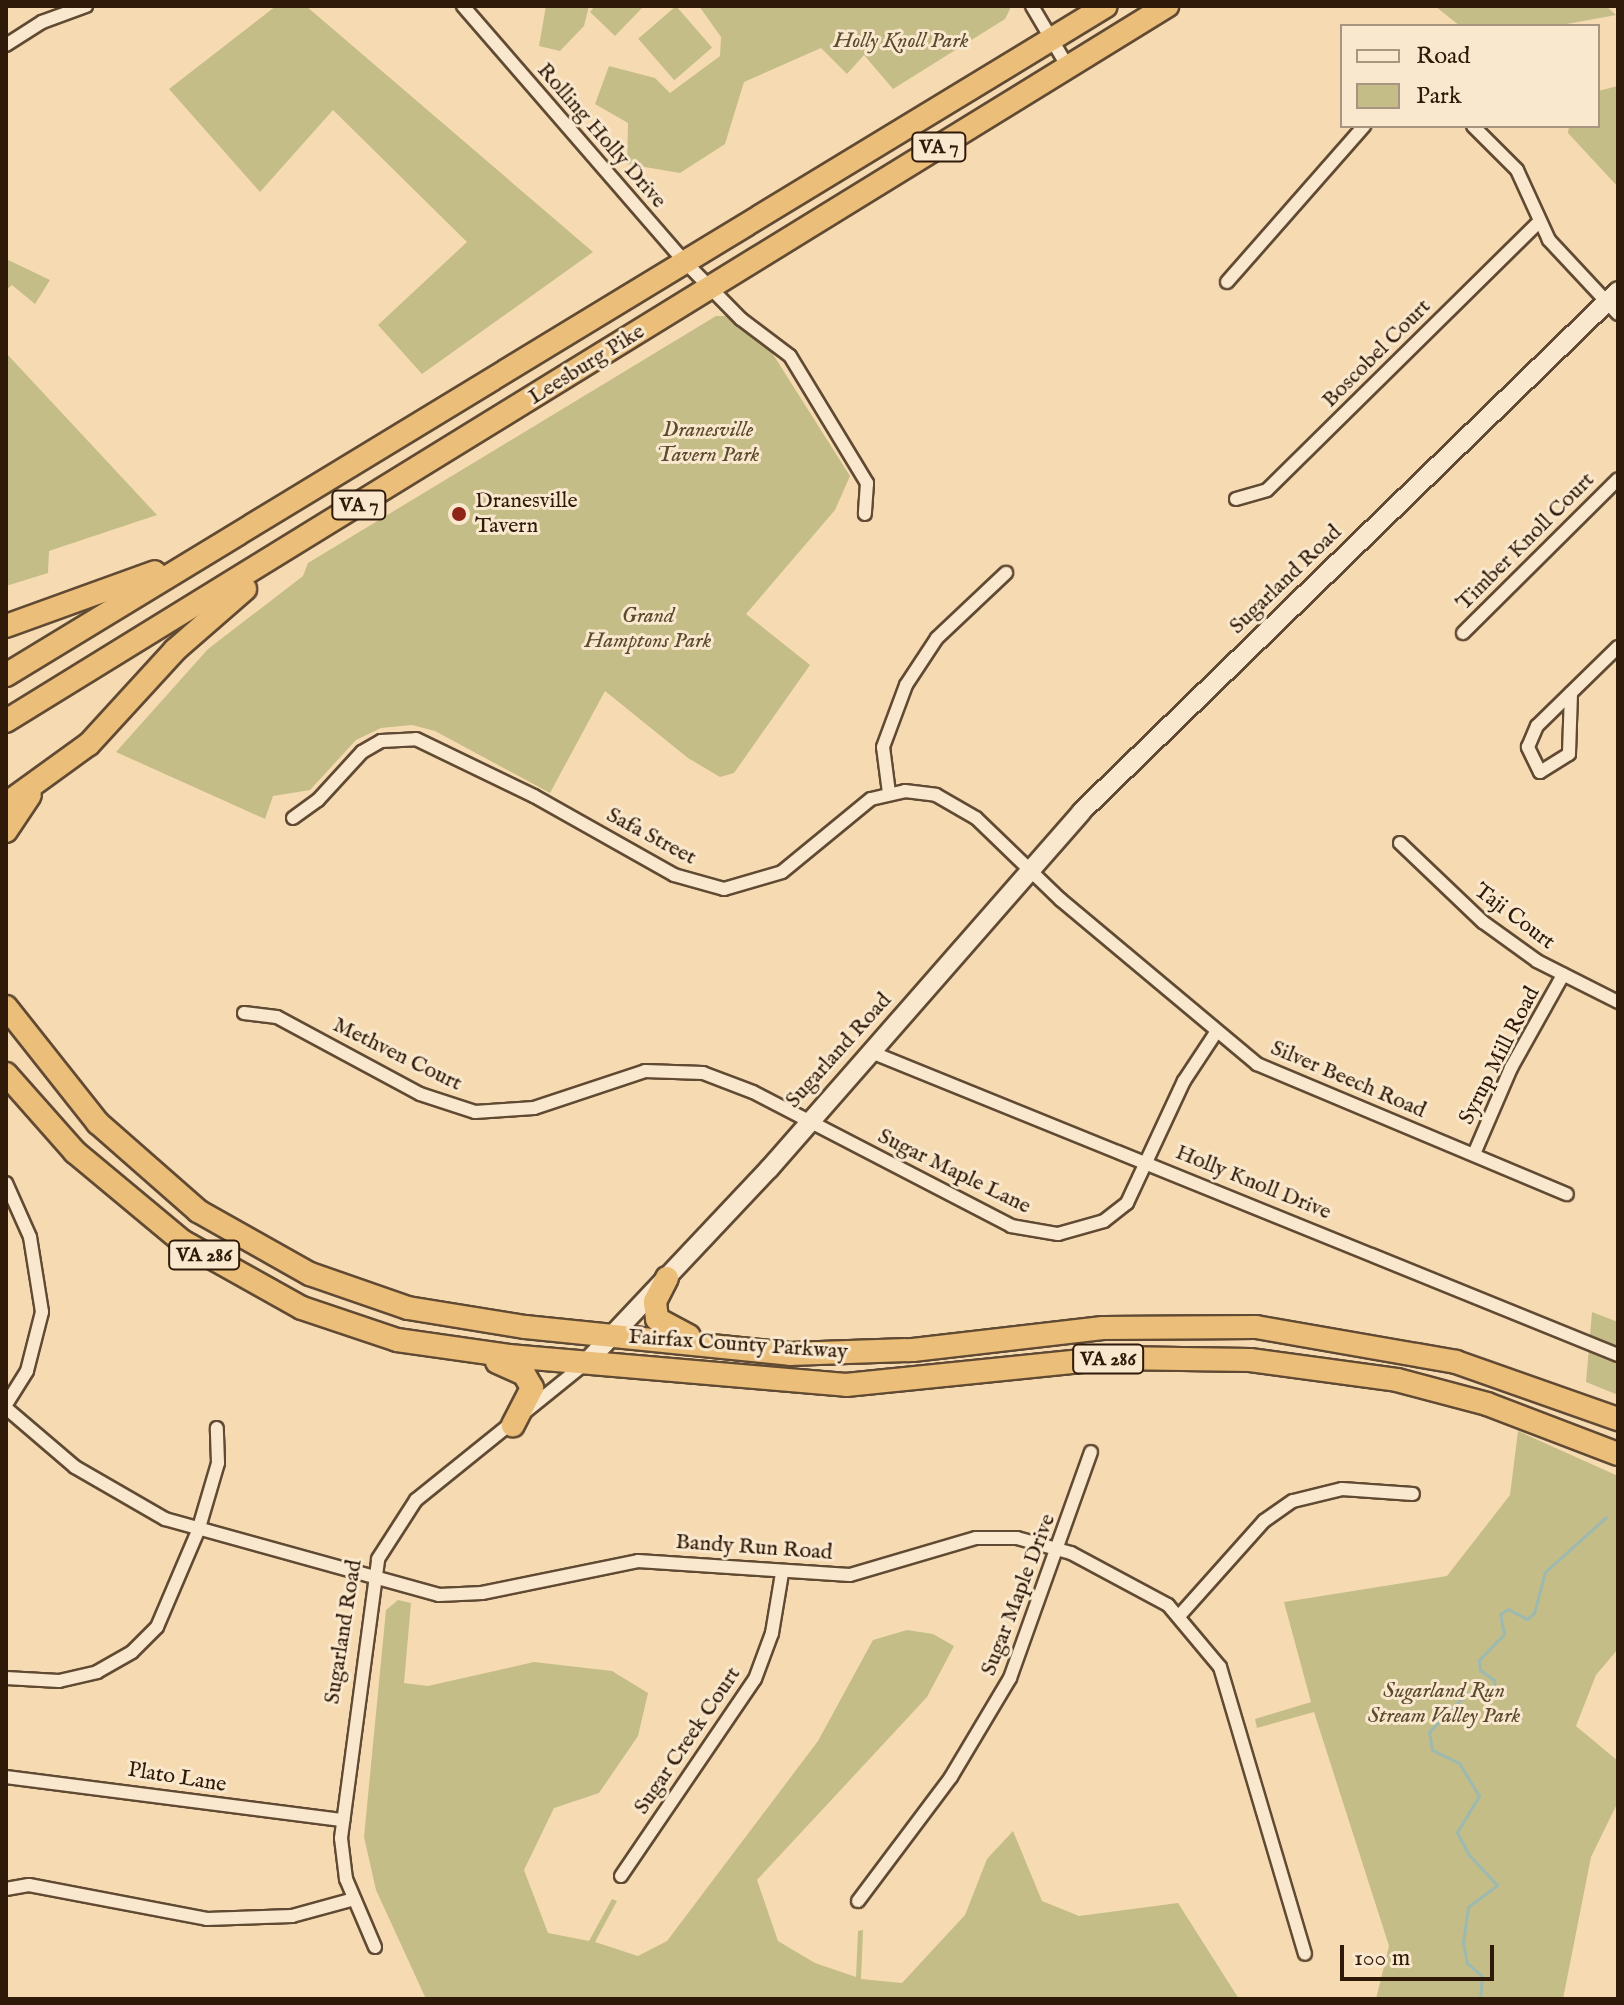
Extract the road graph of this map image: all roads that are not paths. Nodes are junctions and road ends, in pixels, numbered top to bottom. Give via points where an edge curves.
1 (86, 6) edge
2 (463, 6) edge
3 (1106, 6) edge
4 (1167, 6) edge
5 (1038, 8) edge
6 (1051, 38) junction
7 (6, 45) edge
8 (1068, 67) junction
9 (1362, 128) edge
10 (1475, 128) edge
11 (1538, 223) junction
12 (683, 260) junction
13 (1227, 282) dead end
14 (711, 289) junction
15 (1614, 303) edge
16 (1618, 479) edge
17 (1236, 499) dead end
18 (865, 514) dead end
19 (330, 523) junction
20 (243, 528) junction
21 (1006, 573) dead end
22 (6, 626) edge
23 (1463, 633) dead end
24 (1618, 647) edge
25 (6, 675) edge
26 (1571, 693) junction
27 (6, 721) edge
28 (46, 778) junction
29 (889, 793) junction
30 (6, 804) edge
31 (293, 818) dead end
32 (6, 831) edge
33 (1400, 843) dead end
34 (1030, 870) junction
35 (1563, 975) junction
36 (6, 996) edge
37 (1618, 1002) edge
38 (6, 1007) edge
39 (244, 1013) dead end
40 (24, 1031) junction
41 (1215, 1034) junction
42 (871, 1052) junction
43 (6, 1074) edge
44 (808, 1122) junction
45 (1474, 1154) junction
46 (1149, 1163) junction
47 (6, 1183) edge
48 (1567, 1194) dead end
49 (667, 1278) junction
50 (612, 1337) junction
51 (737, 1348) junction
52 (453, 1350) junction
53 (1618, 1355) edge
54 (586, 1363) junction
55 (6, 1406) edge
56 (1618, 1419) edge
57 (513, 1425) junction
58 (217, 1428) dead end
59 (1091, 1452) dead end
60 (1618, 1454) edge
61 (1413, 1494) dead end
62 (198, 1531) junction
63 (1060, 1548) junction
64 (782, 1573) junction
65 (372, 1580) junction
66 (1180, 1615) junction
67 (6, 1678) edge
68 (6, 1777) edge
69 (343, 1820) junction
70 (621, 1876) dead end
71 (6, 1889) edge
72 (354, 1899) junction
73 (858, 1901) dead end
74 (375, 1947) dead end
75 (1305, 1954) dead end

1 - 7 street via 42,22
2 - 12 street, Rolling Holly Drive
3 - 6 highway, Leesburg Pike / VA 7
4 - 8 highway, Leesburg Pike / VA 7
5 - 6 street
6 - 8 street
6 - 12 highway, Leesburg Pike / VA 7
8 - 14 highway, Leesburg Pike / VA 7
9 - 13 street
10 - 11 street via 1517,170
11 - 15 street
11 - 17 street, Boscobel Court via 1267,490
12 - 14 street, Rolling Holly Drive
12 - 20 highway, Leesburg Pike / VA 7
14 - 18 street, Rolling Holly Drive via 790,356 867,483
14 - 19 highway, Leesburg Pike / VA 7
15 - 34 street, Sugarland Road via 1107,786
16 - 23 street, Timber Knoll Court
19 - 27 highway, Leesburg Pike / VA 7
19 - 28 highway via 209,618 103,731
20 - 22 highway via 138,580
20 - 25 highway, Leesburg Pike / VA 7
21 - 29 street via 937,638 906,685 883,747
24 - 26 street
26 - 26 street via 1537,726 1528,747 1540,772 1569,754
28 - 30 highway
28 - 32 highway
29 - 31 street, Safa Street via 842,816 782,872 724,889 674,875 534,796 416,739 381,741 362,752
29 - 34 street, Safa Street via 920,792 952,802
33 - 35 street, Taji Court via 1483,922
34 - 41 street, Silver Beech Road
34 - 42 street, Sugarland Road
35 - 37 street, Taji Court
35 - 45 street, Syrup Mill Road via 1511,1068
36 - 40 highway
38 - 40 highway, Fairfax County Parkway / VA 286
39 - 44 street, Methven Court via 277,1017 456,1108 515,1112 625,1076 685,1070 722,1078
40 - 50 highway, Fairfax County Parkway / VA 286 via 98,1123 153,1175 224,1229 278,1259 408,1308
41 - 45 street, Silver Beech Road via 1277,1074
41 - 46 street, Sugar Maple Lane via 1184,1081
42 - 44 street, Sugarland Road
42 - 46 street, Holly Knoll Drive
43 - 52 highway, Fairfax County Parkway / VA 286 via 111,1186 210,1260 332,1320
44 - 46 street, Sugar Maple Lane via 1011,1226 1042,1234 1075,1232 1104,1221 1127,1203
44 - 49 street, Sugarland Road
45 - 48 street, Silver Beech Road
46 - 53 street, Holly Knoll Drive
47 - 55 street via 30,1237 42,1312 27,1371
49 - 50 street, Sugarland Road
49 - 51 highway via 654,1311 662,1325
50 - 51 highway, Fairfax County Parkway / VA 286
50 - 54 street, Sugarland Road
51 - 56 highway, Fairfax County Parkway / VA 286 via 863,1353 1103,1328 1256,1327 1456,1362
52 - 54 highway, Fairfax County Parkway / VA 286
52 - 57 highway via 524,1374 531,1396
54 - 57 street, Sugarland Road
54 - 60 highway, Fairfax County Parkway / VA 286 via 846,1385 1114,1358 1250,1360 1412,1384 1541,1422
55 - 62 street, Bandy Run Road via 105,1488
57 - 65 street, Sugarland Road via 404,1514
58 - 62 street via 218,1463
59 - 63 street, Sugar Maple Drive
61 - 66 street via 1342,1489 1293,1501 1264,1521
62 - 65 street, Bandy Run Road
62 - 67 street via 168,1612 132,1652 79,1678
63 - 64 street, Bandy Run Road via 1017,1538 976,1538 872,1571
63 - 66 street, Bandy Run Road via 1150,1593
63 - 73 street, Sugar Maple Drive via 993,1711
64 - 65 street, Bandy Run Road via 638,1561 460,1596
64 - 70 street, Sugar Creek Court via 772,1633 755,1679
65 - 69 street, Sugarland Road
66 - 75 street, Bandy Run Road via 1208,1647 1229,1689
68 - 69 street, Plato Lane
69 - 72 street, Sugarland Road via 342,1857
71 - 72 street via 29,1885 207,1919 292,1916
72 - 74 street, Sugarland Road

